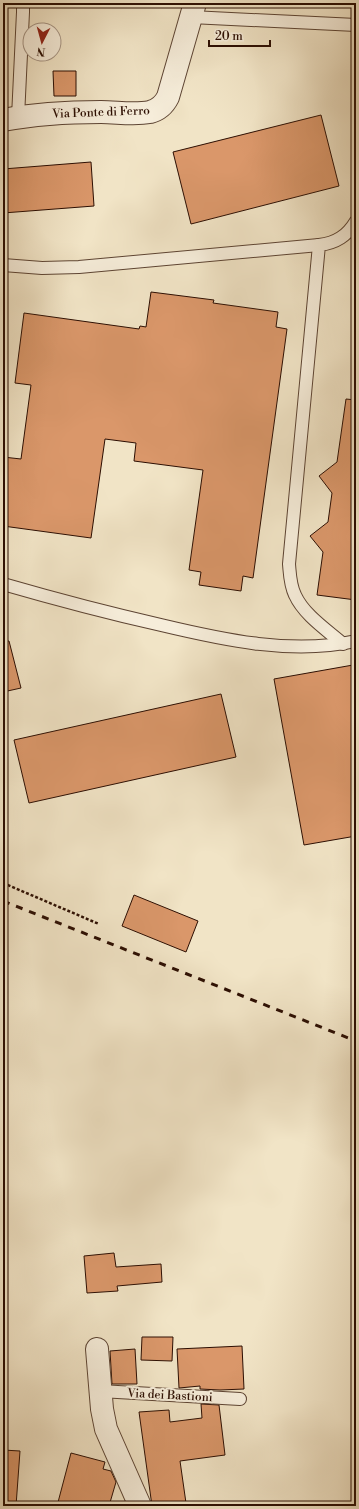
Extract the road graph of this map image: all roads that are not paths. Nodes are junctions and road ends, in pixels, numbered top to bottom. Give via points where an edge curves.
1 (23, 3) edge
2 (193, 10) edge
3 (356, 25) edge
4 (10, 119) edge
5 (356, 221) edge
6 (319, 245) junction
7 (3, 265) edge
8 (3, 584) edge
9 (356, 642) edge
10 (343, 644) junction
11 (97, 1349) dead end
12 (100, 1391) junction
13 (240, 1399) dead end
14 (140, 1506) edge

1 - 4 lane, Via Ponte di Ferro
2 - 3 lane, Via Ponte di Ferro
2 - 4 street, Via Ponte di Ferro via 168,97 157,109 145,113 73,112
5 - 6 lane via 344,237 329,244
6 - 7 lane via 79,268
6 - 10 lane via 290,574 298,601
8 - 10 lane via 111,614 227,639 289,646
9 - 10 lane
11 - 12 street
12 - 13 lane, Via dei Bastioni
12 - 14 street via 106,1429

